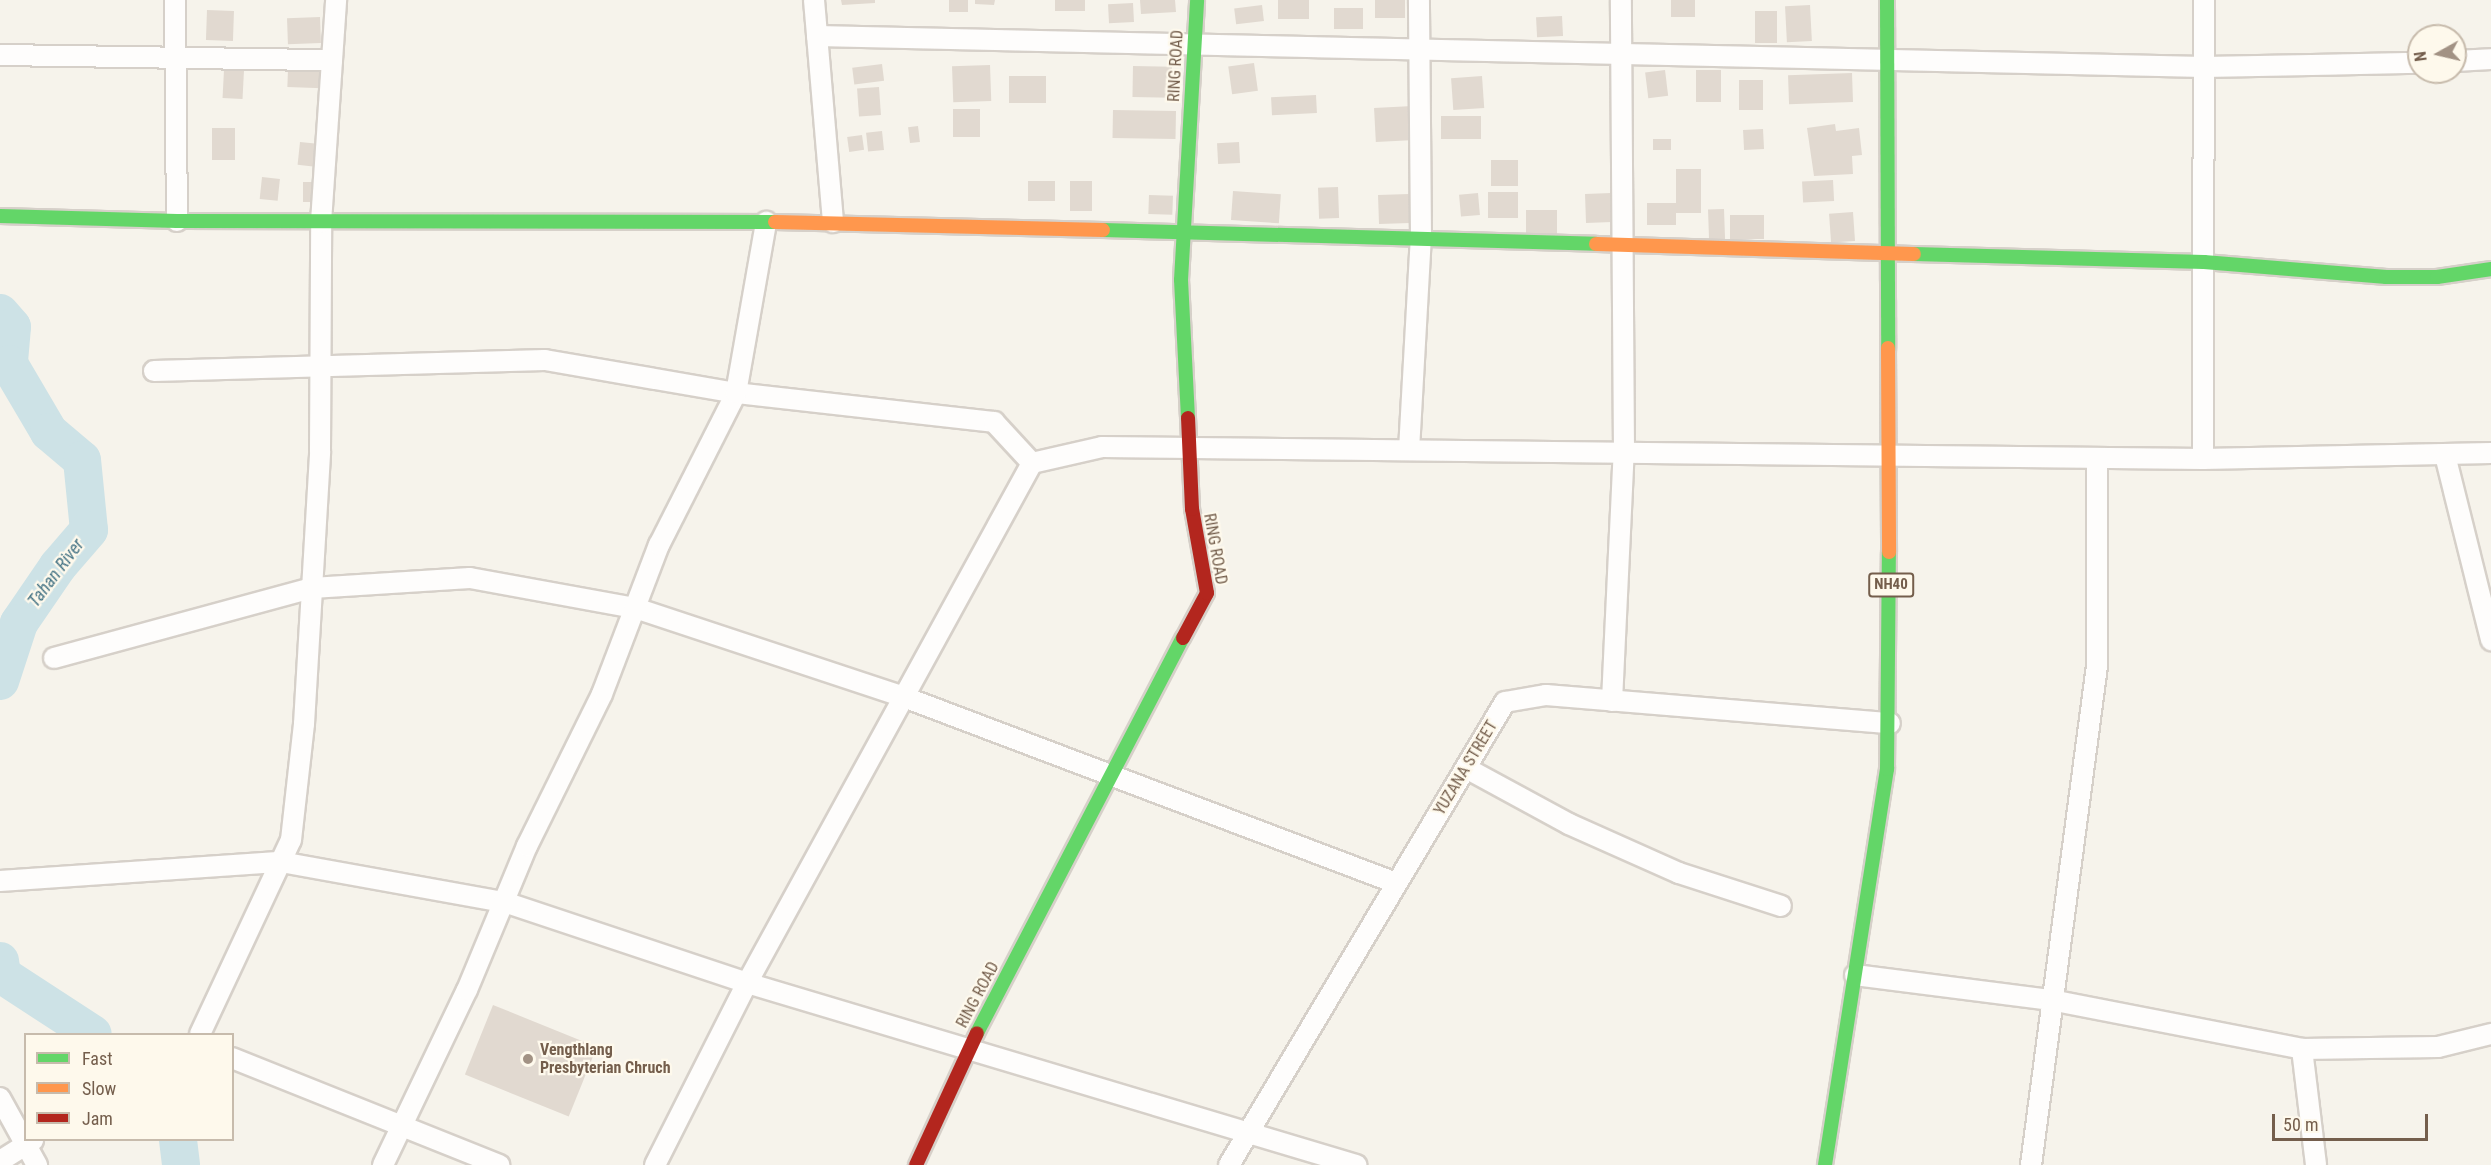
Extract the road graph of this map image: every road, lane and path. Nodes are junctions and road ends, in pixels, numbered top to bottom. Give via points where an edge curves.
1 (176, 0) edge
2 (336, 0) edge
3 (814, 0) edge
4 (1197, 0) edge
5 (1419, 0) edge
6 (1621, 0) edge
7 (1887, 0) edge
8 (2204, 0) edge
9 (817, 36) junction
10 (1194, 45) junction
11 (1418, 52) junction
12 (0, 55) edge
13 (176, 56) junction
14 (1619, 57) junction
15 (2491, 59) edge
16 (332, 60) junction
17 (1887, 60) junction
18 (2467, 60) edge
19 (2407, 63) edge
20 (2204, 67) junction
21 (0, 216) edge
22 (177, 221) junction
23 (321, 222) junction
24 (766, 222) junction
25 (833, 222) junction
26 (1184, 233) junction
27 (1420, 237) junction
28 (1625, 248) junction
29 (1890, 252) junction
30 (2204, 262) junction
31 (2491, 269) edge
32 (320, 369) junction
33 (154, 370) dead end
34 (736, 393) junction
35 (1189, 448) junction
36 (1409, 450) junction
37 (1624, 451) junction
38 (1889, 452) junction
39 (2491, 453) edge
40 (2445, 455) junction
41 (2097, 458) junction
42 (2203, 459) junction
43 (1032, 463) junction
44 (312, 588) junction
45 (635, 608) junction
46 (2491, 640) edge
47 (54, 658) dead end
48 (904, 697) junction
49 (1612, 701) junction
50 (1890, 723) junction
51 (1466, 768) junction
52 (1112, 776) junction
53 (280, 862) junction
54 (0, 881) edge
55 (1396, 883) junction
56 (504, 902) junction
57 (1781, 906) dead end
58 (1855, 975) junction
59 (747, 983) junction
60 (2051, 1000) junction
61 (201, 1033) edge
62 (2491, 1034) edge
63 (970, 1046) junction
64 (2302, 1049) junction
65 (234, 1059) edge
66 (0, 1098) edge
67 (401, 1127) junction
68 (24, 1136) edge
69 (1246, 1136) junction
70 (28, 1142) edge
71 (0, 1161) edge
72 (37, 1165) edge
73 (383, 1165) edge
74 (499, 1165) edge
75 (655, 1165) edge
76 (916, 1165) edge
77 (1229, 1165) edge
78 (1356, 1165) edge
79 (1825, 1165) edge
80 (2031, 1165) edge
81 (2316, 1165) edge

1 - 13 street
2 - 16 street
3 - 9 street
4 - 10 main road, RING ROAD
5 - 11 street
6 - 14 street
7 - 17 main road, NH40
8 - 20 street
9 - 10 street
9 - 25 street
10 - 11 street
10 - 26 main road, RING ROAD
11 - 14 street
11 - 27 street
12 - 13 street
13 - 16 street
13 - 22 street
14 - 17 street
14 - 28 street
15 - 18 street
16 - 23 street
17 - 20 street
17 - 29 main road, NH40
19 - 20 street
20 - 30 street
21 - 22 main road
22 - 23 main road
23 - 24 main road
23 - 32 street
24 - 25 main road
24 - 34 street
25 - 26 main road
26 - 27 main road
26 - 35 main road, RING ROAD
27 - 28 main road
27 - 36 street
28 - 29 main road
28 - 37 street
29 - 30 main road
29 - 38 main road, NH40
30 - 31 main road via 2386,277 2437,277
30 - 42 street
32 - 33 street
32 - 34 street via 546,360
32 - 44 street
34 - 43 street via 994,422
34 - 45 street via 658,545
35 - 36 street
35 - 43 street via 1102,447
35 - 52 main road, RING ROAD via 1192,509 1208,593
36 - 37 street
37 - 38 street
37 - 49 street
38 - 41 street
38 - 50 main road, NH40
39 - 40 street
40 - 42 street
40 - 46 street
41 - 42 street
41 - 60 street via 2097,666
43 - 48 street
44 - 45 street via 470,578
44 - 47 street
44 - 53 street via 304,724 291,840
45 - 48 street
45 - 56 street via 602,694
48 - 52 street
48 - 59 street
49 - 50 street, YUZANA STREET
49 - 51 street, YUZANA STREET via 1546,695 1505,702
50 - 58 main road, NH40
51 - 55 street, YUZANA STREET
51 - 57 street via 1569,824 1678,873
52 - 55 street
52 - 63 main road, RING ROAD
53 - 54 street
53 - 56 street
53 - 61 street
55 - 69 street, YUZANA STREET
56 - 59 street
56 - 67 street
58 - 60 street
58 - 79 main road, NH40
59 - 63 street
59 - 75 street
60 - 64 street
60 - 80 street
62 - 64 street via 2438,1047
63 - 69 street
63 - 76 main road, RING ROAD
64 - 81 street
65 - 67 street
66 - 68 street
67 - 73 street
67 - 74 street
69 - 77 street, YUZANA STREET
69 - 78 street
70 - 71 street
70 - 72 street

